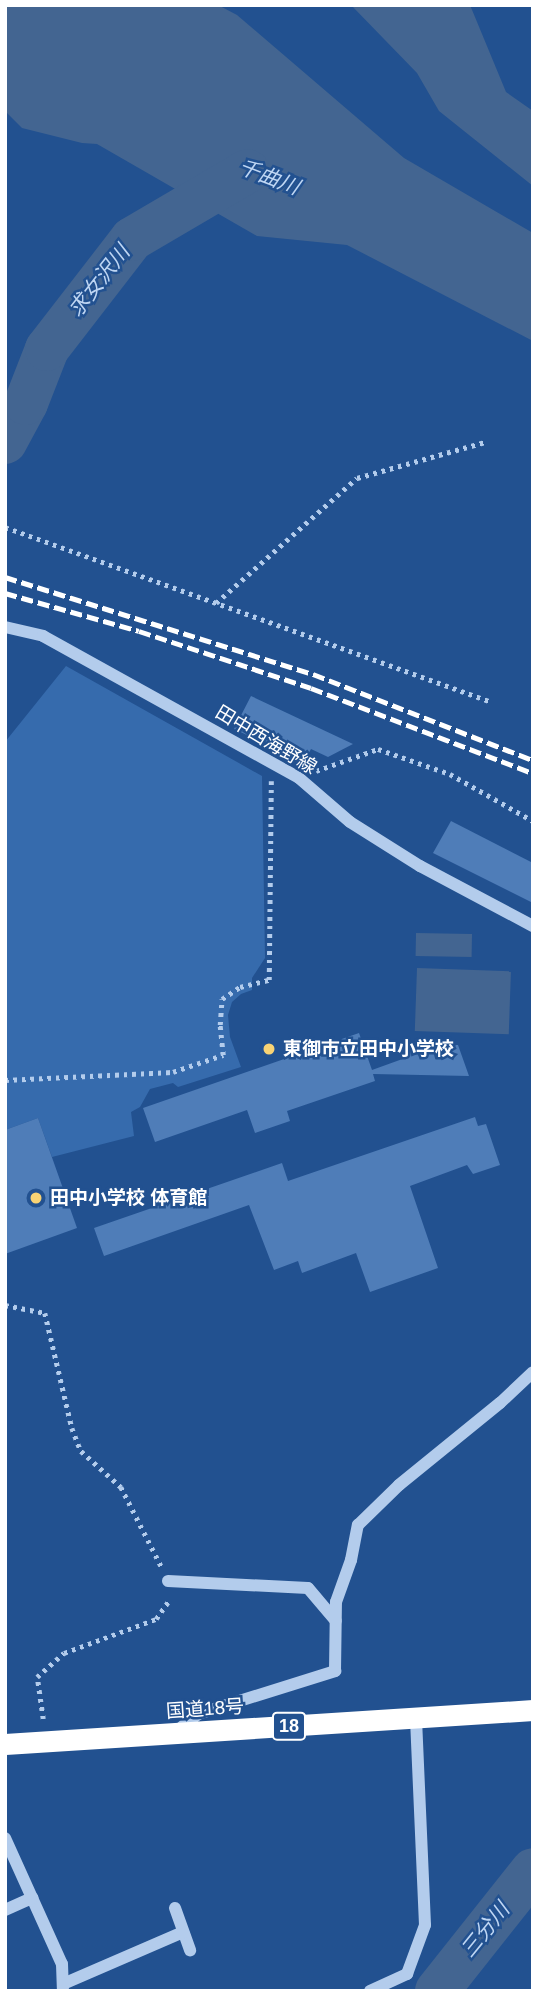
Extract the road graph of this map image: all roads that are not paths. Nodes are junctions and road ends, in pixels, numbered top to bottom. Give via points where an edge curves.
1 (5, 627) edge
2 (533, 926) edge
3 (533, 1372) edge
4 (168, 1581) road end
5 (336, 1621) junction
6 (533, 1710) edge
7 (416, 1718) junction
8 (172, 1734) junction
9 (5, 1744) edge
10 (5, 1838) edge
11 (32, 1898) junction
12 (175, 1908) dead end
13 (5, 1910) edge
14 (183, 1932) junction
15 (190, 1951) dead end
16 (63, 1987) edge
17 (370, 1991) edge

1 - 2 street, 田中西海野線 via 43,636 299,778 350,822
3 - 5 street via 358,1525 336,1602
4 - 5 street via 308,1588
5 - 8 street via 335,1671 198,1714
6 - 7 highway, 国道18号 / 18
7 - 8 highway, 国道18号 / 18
7 - 17 street via 425,1925 407,1974
8 - 9 highway, 国道18号 / 18
10 - 11 street
11 - 13 street
11 - 16 street via 62,1964
12 - 14 street
14 - 15 street
14 - 16 street

